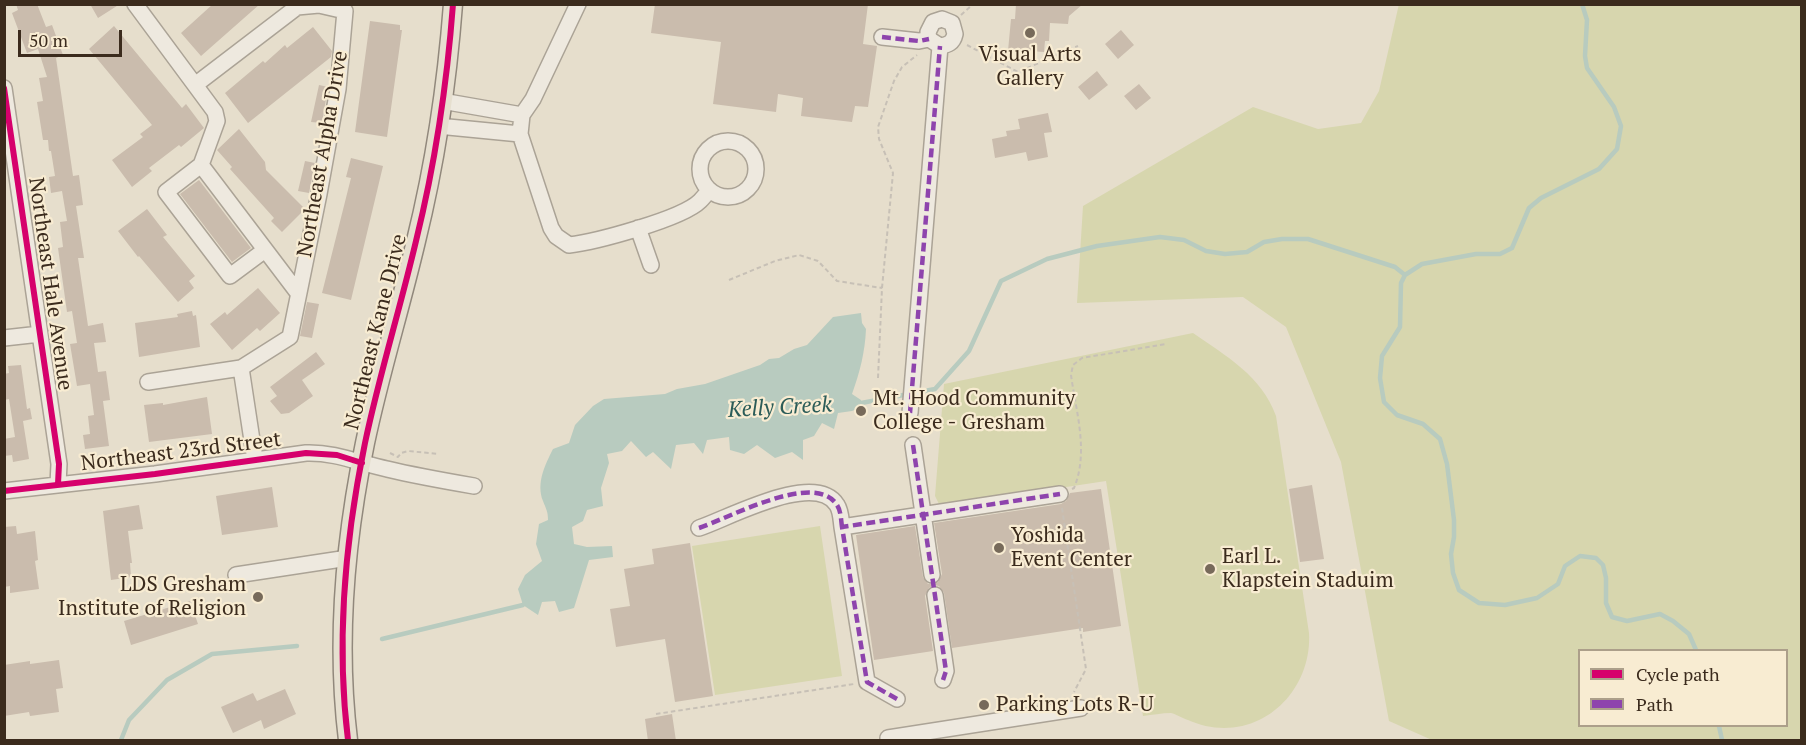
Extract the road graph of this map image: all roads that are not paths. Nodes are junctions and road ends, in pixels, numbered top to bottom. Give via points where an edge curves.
1 (135, 4) edge
2 (453, 4) edge
3 (578, 4) edge
4 (882, 37) dead end
5 (934, 43) junction
6 (195, 85) junction
7 (4, 88) edge
8 (442, 101) junction
9 (522, 115) junction
10 (438, 126) junction
11 (520, 134) junction
12 (201, 165) junction
13 (12, 186) edge
14 (709, 191) dead end
15 (638, 228) junction
16 (265, 250) junction
17 (651, 265) dead end
18 (298, 293) junction
19 (40, 334) junction
20 (4, 338) edge
21 (241, 368) junction
22 (148, 382) dead end
23 (910, 413) dead end
24 (913, 444) dead end
25 (255, 460) junction
26 (362, 463) junction
27 (58, 484) junction
28 (474, 486) dead end
29 (4, 491) edge
30 (1060, 494) road end
31 (924, 514) junction
32 (843, 527) junction
33 (699, 528) dead end
34 (348, 558) junction
35 (236, 575) dead end
36 (932, 575) dead end
37 (935, 595) dead end
38 (943, 680) dead end
39 (897, 699) dead end
40 (1081, 708) dead end
41 (888, 738) dead end
42 (348, 741) edge

1 - 6 street
2 - 8 main road, Northeast Kane Drive
3 - 9 street
4 - 5 street
5 - 5 street via 928,32 930,25 942,19 952,23 954,38 946,45
5 - 23 street
6 - 12 street via 217,121
6 - 18 street, Northeast Alpha Drive via 297,7 319,4 345,11 338,89
7 - 13 street, Northeast Hale Avenue
8 - 9 street
8 - 10 main road, Northeast Kane Drive
9 - 11 street
10 - 11 street
10 - 26 main road, Northeast Kane Drive via 417,239
11 - 15 street via 556,236 569,245
12 - 16 street, Northeast Alpha Drive
12 - 16 street via 166,192 230,276
13 - 19 street, Northeast Hale Avenue
14 - 15 street via 683,212
15 - 17 street
16 - 18 street, Northeast Alpha Drive
18 - 21 street, Northeast Alpha Drive via 290,337
19 - 20 street
19 - 27 street, Northeast Hale Avenue via 59,464
21 - 22 street
21 - 25 street
24 - 31 street
25 - 26 street, Northeast 23rd Street via 321,453
25 - 27 street, Northeast 23rd Street
26 - 28 street, Northeast 23rd Street
26 - 34 main road, Northeast Kane Drive
27 - 29 street, Northeast 23rd Street
30 - 31 street
31 - 32 street
31 - 36 street
32 - 33 street via 837,505 829,496 815,492 779,497
32 - 39 street via 867,682
34 - 35 street
34 - 42 main road, Northeast Kane Drive via 343,659
37 - 38 street via 946,671
40 - 41 street

